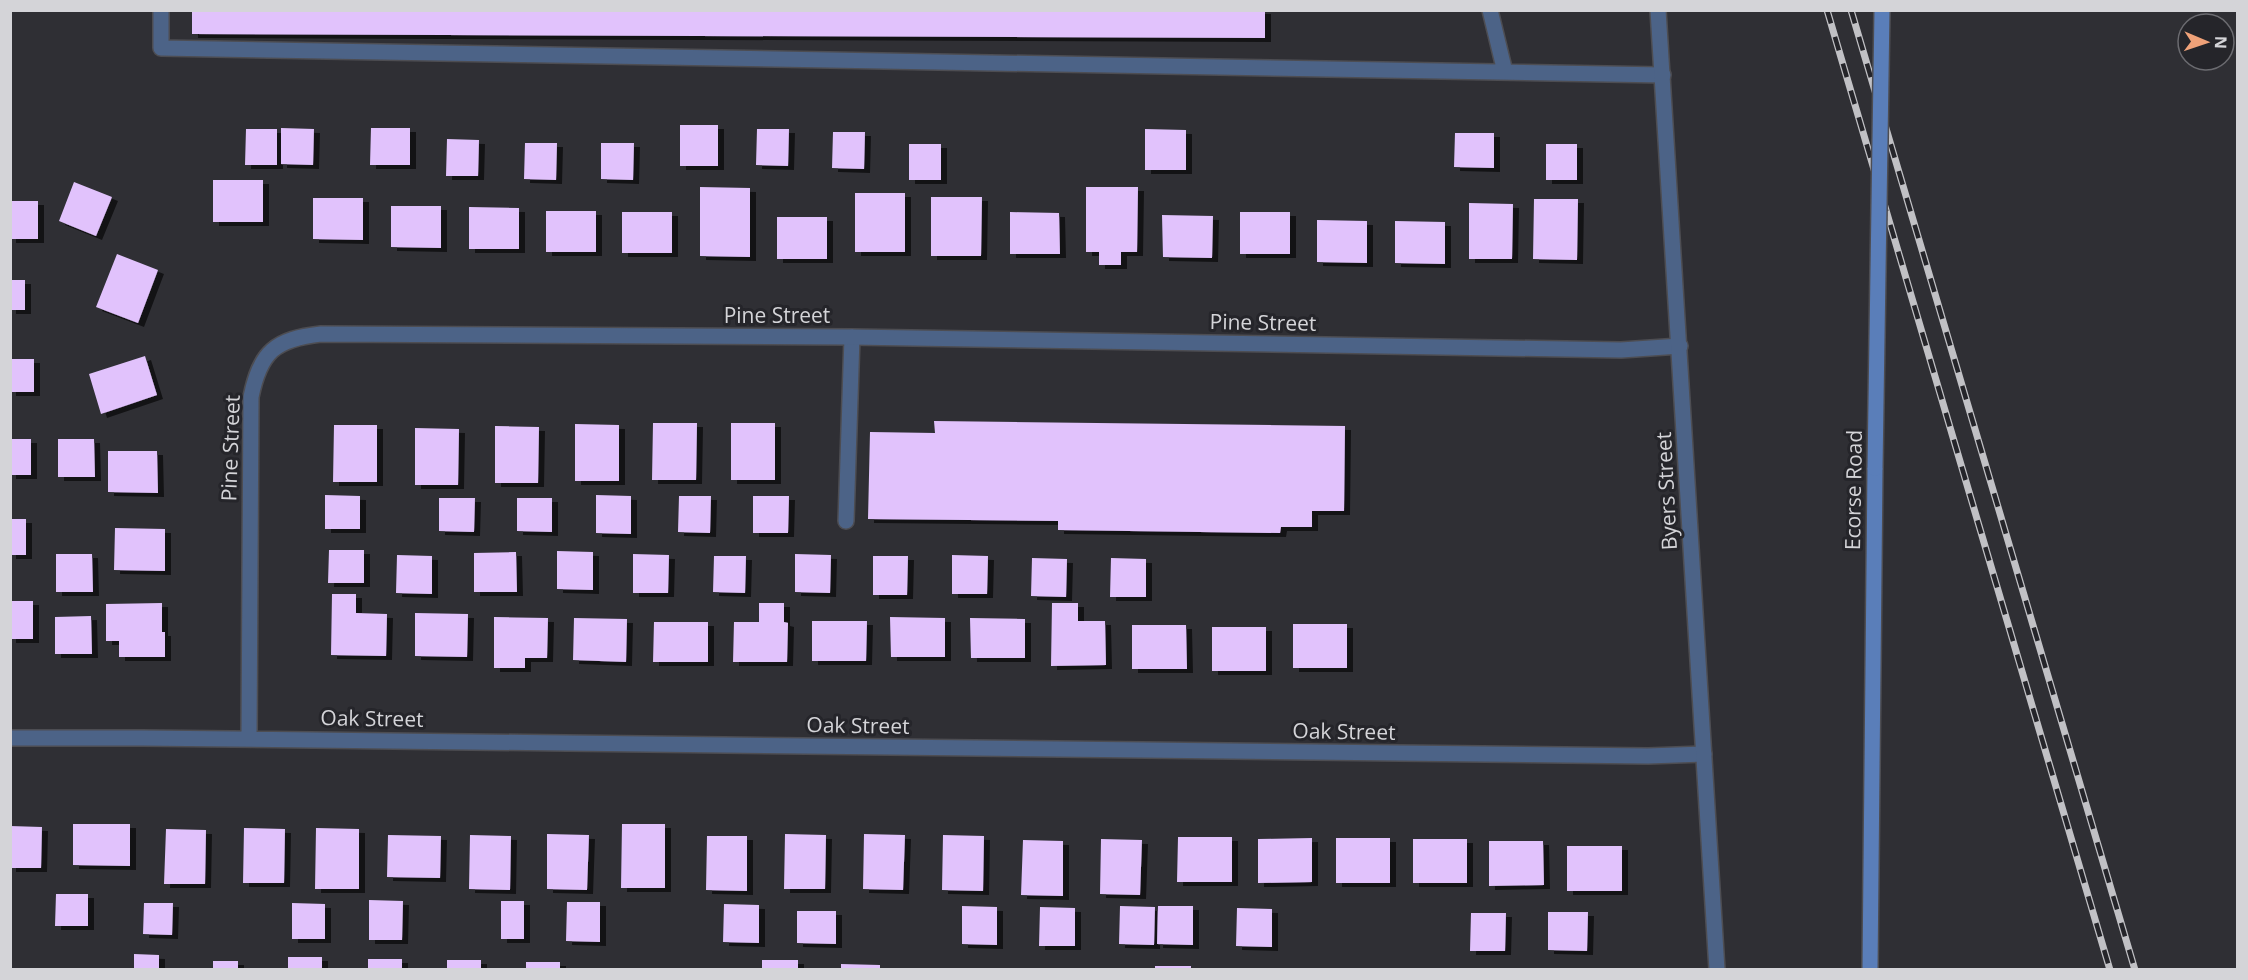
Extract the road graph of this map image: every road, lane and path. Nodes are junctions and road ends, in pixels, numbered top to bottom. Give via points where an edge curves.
1 (161, 10) edge
2 (1490, 10) edge
3 (1658, 10) edge
4 (1882, 10) edge
5 (1505, 72) junction
6 (1663, 75) junction
7 (852, 337) junction
8 (1680, 346) junction
9 (846, 521) dead end
10 (10, 738) edge
11 (249, 739) junction
12 (1704, 754) junction
13 (1717, 969) edge
14 (1870, 969) edge

1 - 5 street via 161,48
2 - 5 street
3 - 6 street, Byers Street
4 - 14 main road, Ecorse Road, bridge
5 - 6 street
6 - 8 street, Byers Street
7 - 8 street, Pine Street via 1621,350
7 - 9 street
7 - 11 street, Pine Street via 321,334 293,338 278,345 256,374 251,397
8 - 12 street, Byers Street
10 - 11 street, Oak Street
11 - 12 street, Oak Street
12 - 13 street, Byers Street

